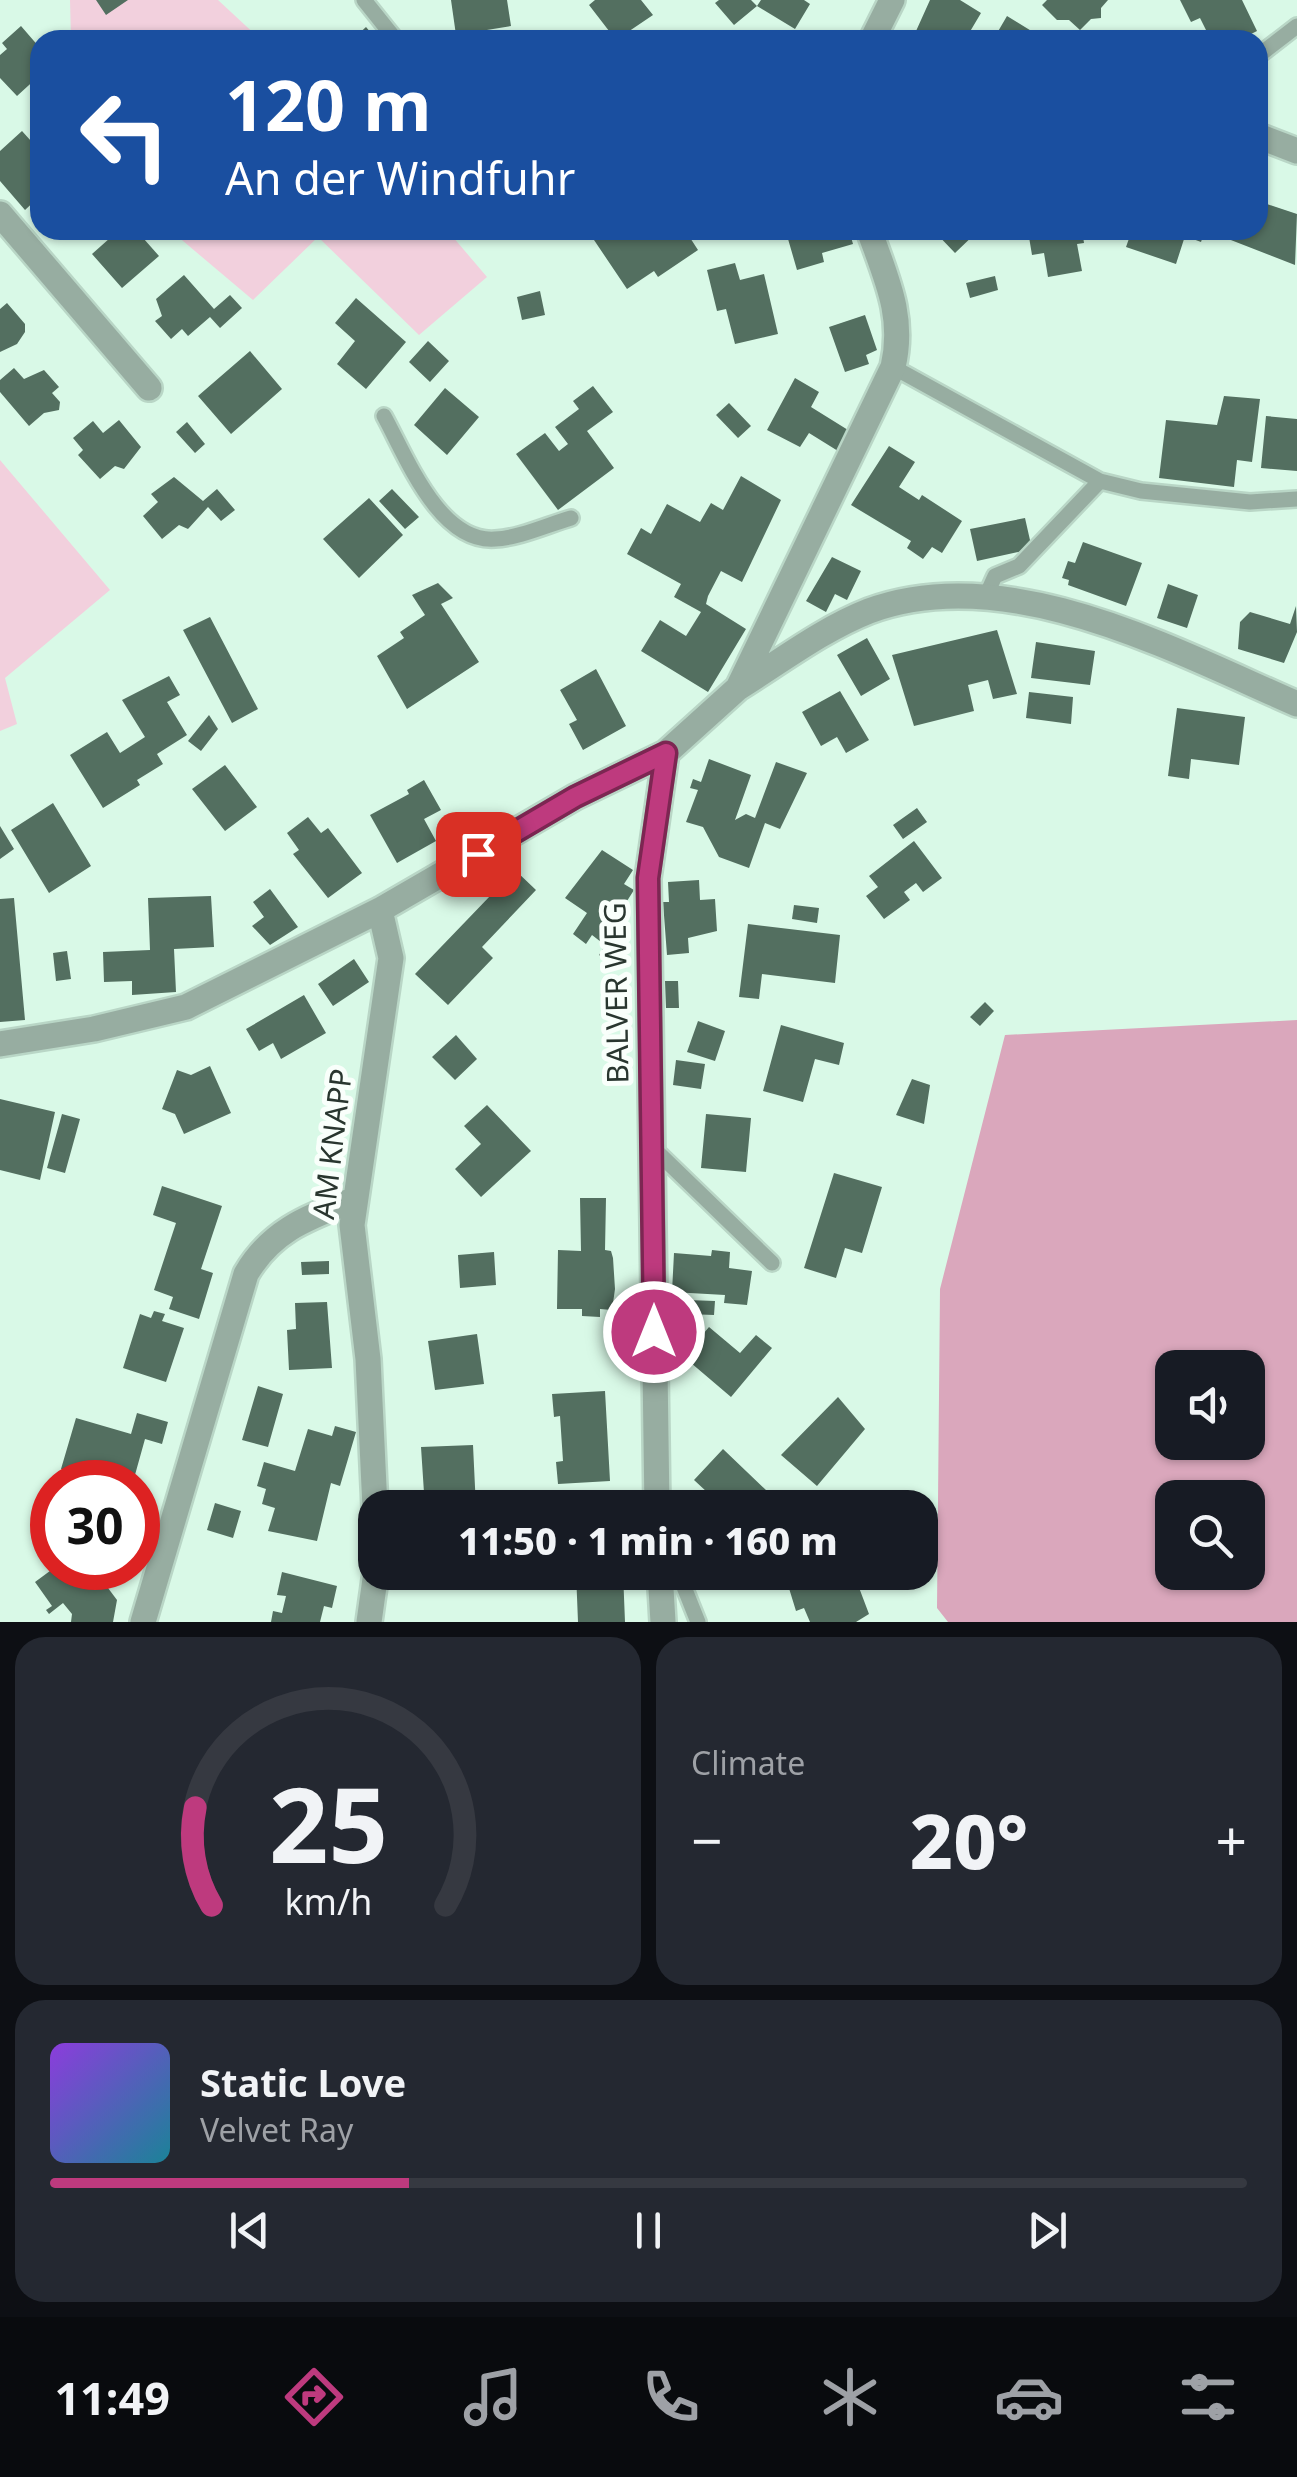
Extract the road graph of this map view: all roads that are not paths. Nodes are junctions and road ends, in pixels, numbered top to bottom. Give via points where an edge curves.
1 (364, 0) edge
2 (892, 0) edge
3 (1297, 26) edge
4 (388, 30) edge
5 (877, 30) edge
6 (1268, 48) edge
7 (1268, 140) edge
8 (1297, 151) edge
9 (0, 214) edge
10 (873, 240) edge
11 (893, 366) junction
12 (150, 388) dead end
13 (384, 416) dead end
14 (1100, 481) junction
15 (1297, 499) edge
16 (571, 518) dead end
17 (985, 598) junction
18 (738, 688) junction
19 (1297, 704) edge
20 (666, 753) junction
21 (380, 910) junction
22 (0, 1044) edge
23 (652, 1146) junction
24 (353, 1200) junction
25 (772, 1263) dead end
26 (375, 1490) edge
27 (658, 1490) edge
28 (373, 1590) edge
29 (661, 1590) edge
30 (685, 1590) edge
31 (143, 1622) edge
32 (369, 1622) edge
33 (663, 1622) edge
34 (698, 1622) edge

1 - 4 lane
2 - 5 street
3 - 6 lane
7 - 8 street
9 - 12 street
10 - 11 street via 898,310
11 - 14 lane
11 - 18 street
13 - 16 lane via 435,509 468,534 494,540
14 - 15 lane via 1250,502
14 - 17 lane via 1019,566 995,576
17 - 18 street via 914,599 868,612
17 - 19 street via 1148,639
18 - 20 street
20 - 21 street via 575,797
20 - 23 street, BALVER WEG via 648,878
21 - 22 street via 186,1007
21 - 24 street, AM KNAPP via 391,958
23 - 25 lane
23 - 27 street, BALVER WEG
24 - 26 street, AM KNAPP
24 - 31 street via 290,1225 246,1274
28 - 32 street
29 - 33 street
30 - 34 lane

